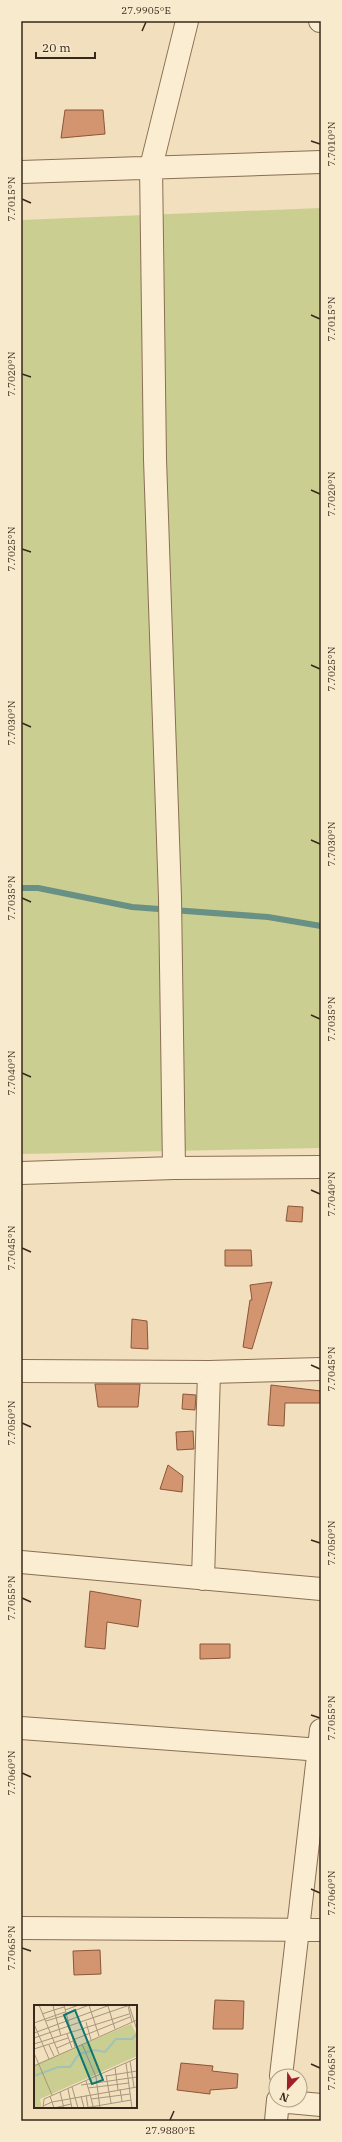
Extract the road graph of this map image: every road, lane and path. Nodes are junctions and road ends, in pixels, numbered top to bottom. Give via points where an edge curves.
1 (187, 21) edge
2 (321, 162) edge
3 (151, 167) junction
4 (21, 172) edge
5 (321, 1167) edge
6 (174, 1168) junction
7 (21, 1173) edge
8 (321, 1369) edge
9 (21, 1371) edge
10 (209, 1372) junction
11 (21, 1562) edge
12 (203, 1579) junction
13 (321, 1589) edge
14 (21, 1728) edge
15 (320, 1743) edge
16 (21, 1928) edge
17 (299, 1929) junction
18 (321, 1930) edge
19 (282, 2068) edge
20 (321, 2105) edge
21 (308, 2106) edge

1 - 3 street
2 - 3 street
3 - 4 street
3 - 6 street via 155,467 170,898
5 - 6 street
6 - 7 street
8 - 10 street
9 - 10 street
10 - 12 street
11 - 12 street
12 - 13 street
14 - 15 street
15 - 17 street
16 - 17 street
17 - 18 street
17 - 19 street
20 - 21 street

